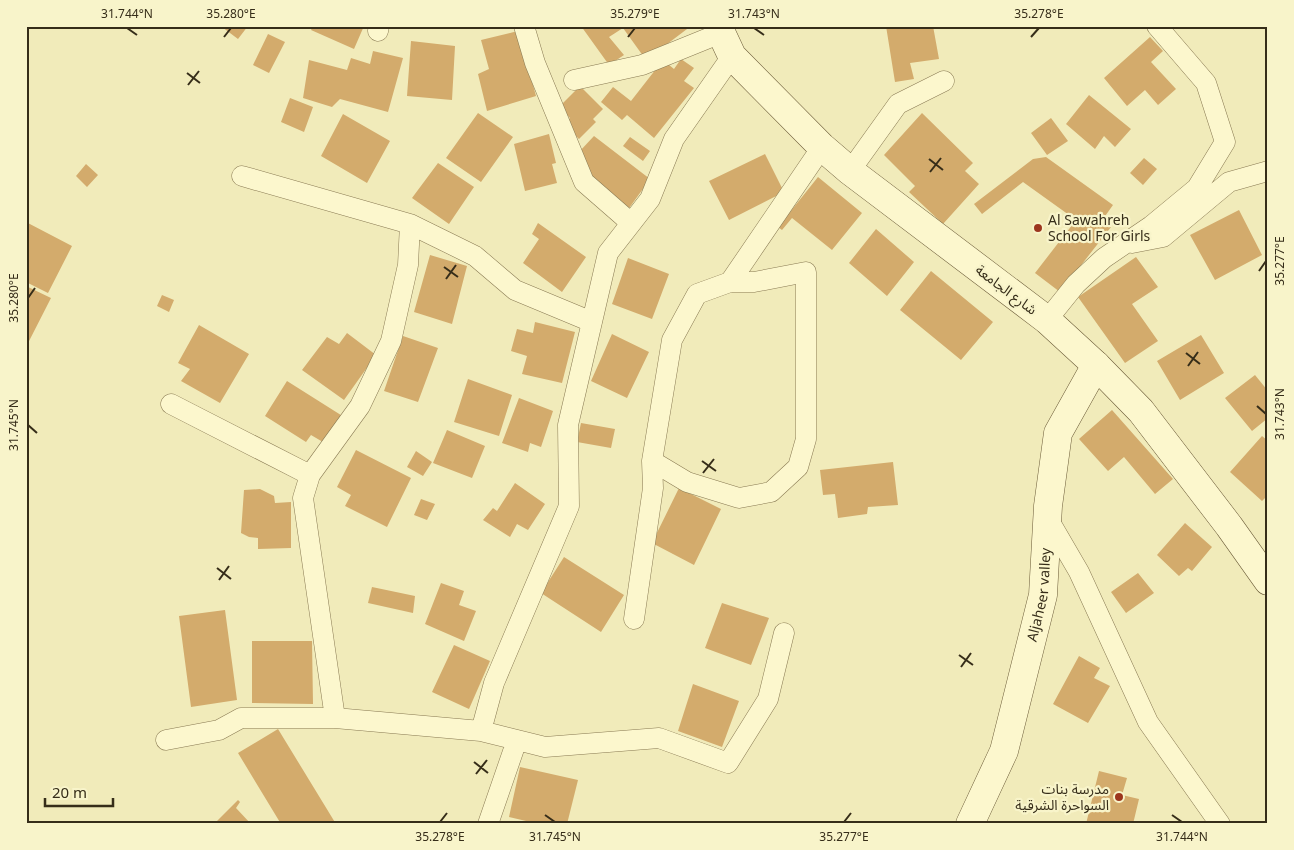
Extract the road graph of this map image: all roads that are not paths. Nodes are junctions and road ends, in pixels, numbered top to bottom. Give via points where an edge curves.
1 (524, 26) edge
2 (1157, 26) edge
3 (724, 38) edge
4 (574, 80) dead end
5 (944, 81) dead end
6 (822, 147) junction
7 (850, 171) junction
8 (1268, 171) edge
9 (242, 176) dead end
10 (631, 223) junction
11 (410, 224) junction
12 (1123, 245) junction
13 (730, 282) junction
14 (1047, 320) junction
15 (592, 322) junction
16 (1096, 365) junction
17 (170, 404) dead end
18 (652, 461) junction
19 (310, 475) junction
20 (1047, 517) junction
21 (1268, 581) edge
22 (634, 619) dead end
23 (784, 633) dead end
24 (336, 718) junction
25 (481, 731) junction
26 (166, 740) dead end
27 (517, 740) junction
28 (488, 824) edge
29 (970, 824) edge
30 (1220, 824) edge

1 - 10 street via 535,63 584,182
2 - 12 street via 1206,83 1225,142 1197,188
3 - 4 street via 642,65
3 - 6 main road, شارع الجامعة
3 - 10 street via 674,139 650,199
5 - 7 street via 898,104
6 - 7 main road, شارع الجامعة
6 - 13 street
7 - 14 main road, شارع الجامعة
8 - 12 street via 1229,182 1163,237
9 - 11 street
10 - 15 street via 608,253
11 - 15 street via 475,256 515,290
11 - 19 street via 408,265 391,341 360,406
12 - 14 street via 1076,284
13 - 18 street via 698,294 672,340
13 - 18 street via 754,282 806,272 806,439 798,466 770,492 739,498 687,482
14 - 16 main road, شارع الجامعة
15 - 25 street via 568,425 569,506 494,683
16 - 20 main road, Aljaheer valley via 1058,433
16 - 21 main road, شارع الجامعة via 1141,411
17 - 19 street
18 - 22 street via 653,488
19 - 24 street via 303,498
20 - 29 main road, Aljaheer valley via 1043,595 1004,751
20 - 30 street via 1079,572 1148,722
23 - 27 street via 768,699 728,763 659,738 545,747
24 - 25 street
24 - 26 street via 241,718 218,730
25 - 27 street
27 - 28 street

